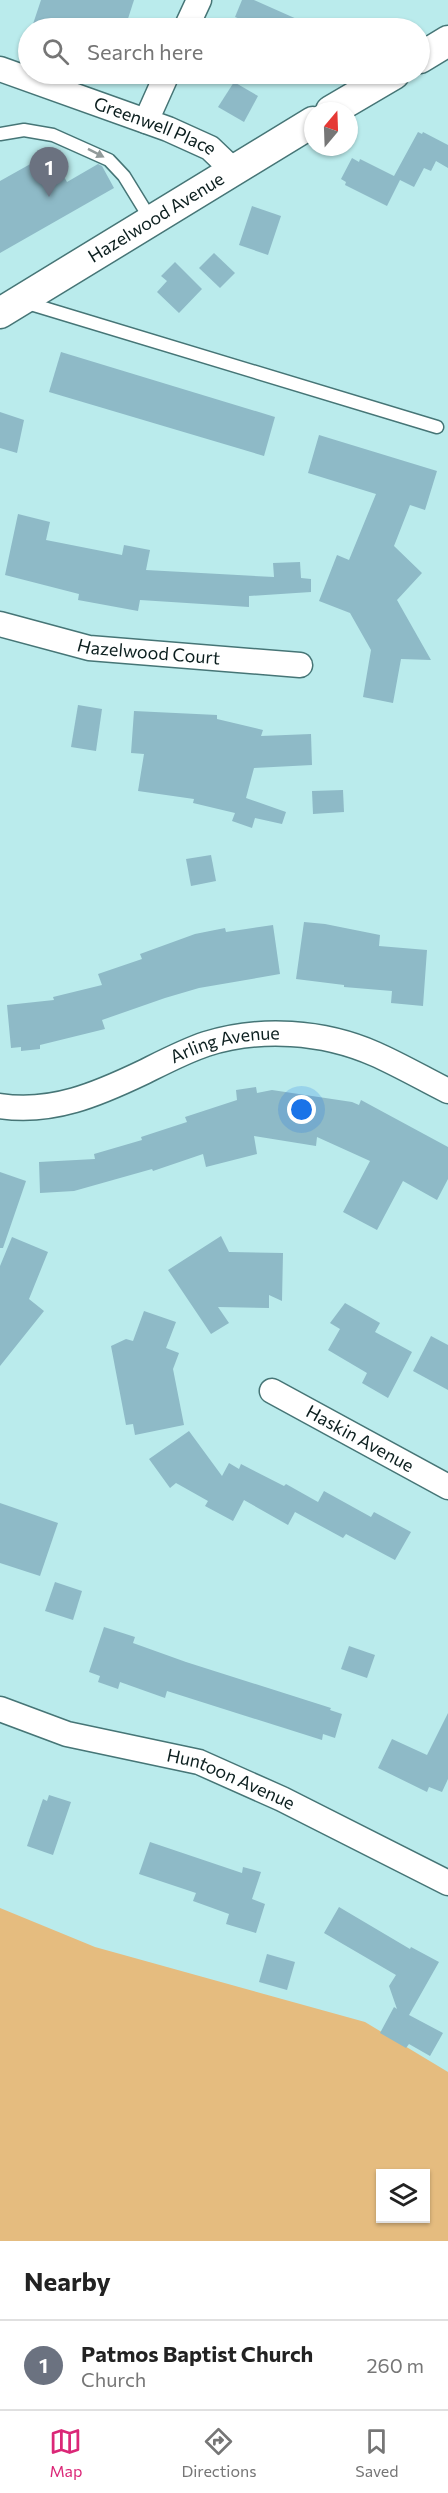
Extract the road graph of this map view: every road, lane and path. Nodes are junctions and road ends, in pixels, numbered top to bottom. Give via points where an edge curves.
1 (199, 0) edge
2 (191, 18) edge
3 (448, 41) edge
4 (430, 52) edge
5 (0, 69) edge
6 (18, 75) edge
7 (42, 84) edge
8 (163, 84) edge
9 (377, 84) edge
10 (346, 102) edge
11 (146, 121) junction
12 (304, 127) edge
13 (0, 134) edge
14 (233, 170) junction
15 (151, 220) junction
16 (10, 307) edge
17 (437, 427) dead end
18 (0, 624) edge
19 (300, 665) dead end
20 (448, 1091) edge
21 (0, 1106) edge
22 (272, 1391) dead end
23 (448, 1487) edge
24 (0, 1709) edge
25 (448, 1883) edge

1 - 2 street
3 - 4 street
5 - 6 street, Greenwell Place
7 - 11 street, Greenwell Place
8 - 11 street
9 - 10 street
11 - 14 street, Greenwell Place via 210,148
12 - 14 street, Hazelwood Avenue
13 -> 15 lane via 24,130 53,135 109,160 124,176
14 - 15 street, Hazelwood Avenue
15 - 16 street, Hazelwood Avenue
16 - 17 lane
18 - 19 street, Hazelwood Court via 89,648
20 - 21 street, Arling Avenue via 348,1044 284,1033 230,1038 204,1045 111,1088 60,1104
22 - 23 street, Haskin Avenue
24 - 25 street, Huntoon Avenue via 67,1734 199,1762

